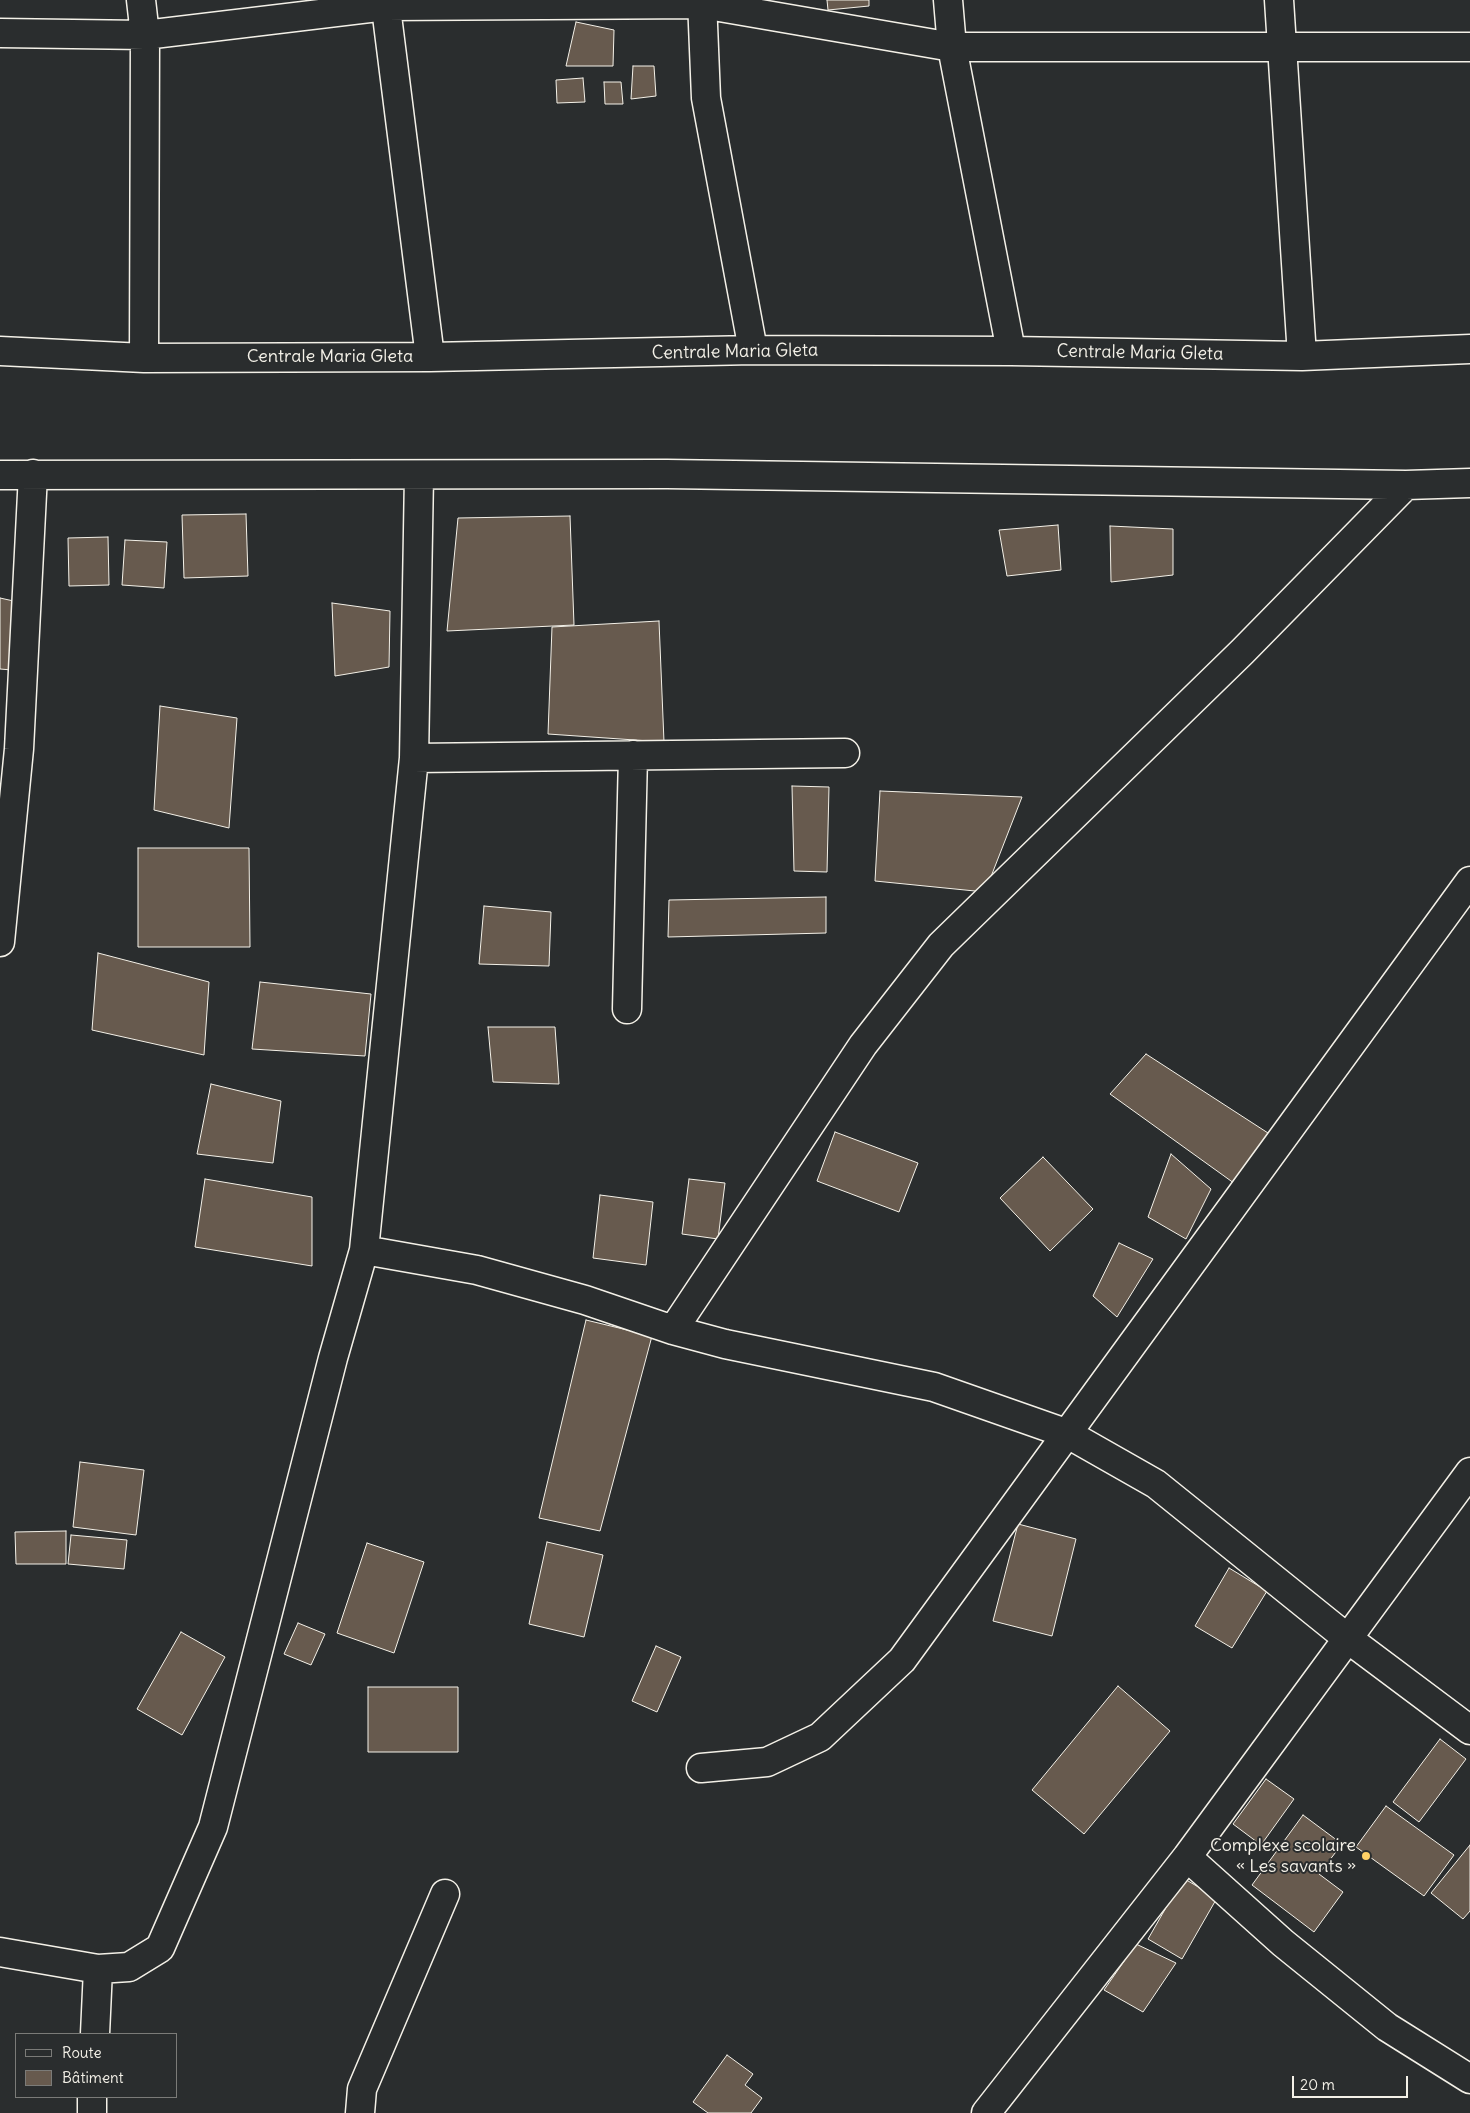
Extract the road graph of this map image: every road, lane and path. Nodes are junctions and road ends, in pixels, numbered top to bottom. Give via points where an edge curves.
1 (141, 0) edge
2 (948, 0) edge
3 (1279, 0) edge
4 (702, 2) edge
5 (386, 3) edge
6 (0, 33) edge
7 (145, 34) junction
8 (952, 47) junction
9 (1283, 47) junction
10 (1470, 47) edge
11 (1470, 348) edge
12 (753, 350) junction
13 (0, 351) edge
14 (1011, 351) junction
15 (1302, 356) junction
16 (430, 357) junction
17 (144, 358) junction
18 (33, 474) junction
19 (0, 475) edge
20 (418, 476) junction
21 (1470, 483) edge
22 (1406, 485) junction
23 (845, 753) dead end
24 (632, 755) junction
25 (414, 758) junction
26 (1470, 881) edge
27 (0, 942) edge
28 (627, 1009) dead end
29 (364, 1250) junction
30 (673, 1330) junction
31 (1068, 1434) junction
32 (1470, 1472) edge
33 (1347, 1638) junction
34 (1470, 1730) edge
35 (701, 1768) dead end
36 (1187, 1857) junction
37 (446, 1894) dead end
38 (0, 1952) edge
39 (98, 1969) junction
40 (95, 2033) edge
41 (1470, 2079) edge
42 (92, 2098) edge
43 (92, 2113) edge
44 (360, 2113) edge
45 (986, 2113) edge

1 - 7 street
2 - 8 street
3 - 9 street
4 - 5 street
4 - 8 street
4 - 12 street via 706,98
5 - 7 street
5 - 16 street
6 - 7 street
7 - 17 street
8 - 9 street
8 - 14 street
9 - 10 street
9 - 15 street
11 - 15 street, Centrale Maria Gleta
12 - 14 street, Centrale Maria Gleta
12 - 16 street, Centrale Maria Gleta
13 - 17 street, Centrale Maria Gleta
14 - 15 street, Centrale Maria Gleta
16 - 17 street, Centrale Maria Gleta
18 - 19 street
18 - 20 street
18 - 27 street via 19,749
20 - 22 street via 667,474
20 - 25 street
21 - 22 street
22 - 30 street via 1242,652 941,945 864,1045
23 - 24 street
24 - 25 street
24 - 28 street
25 - 29 street
26 - 31 street
29 - 30 street via 477,1270 585,1300
29 - 39 street via 332,1358 213,1826 160,1948 129,1966
30 - 31 street via 934,1387
31 - 33 street via 1156,1484
31 - 35 street via 902,1660 820,1737 767,1762
32 - 33 street
33 - 34 street
33 - 36 street
36 - 41 street via 1283,1943 1387,2027
36 - 45 street
37 - 44 street via 362,2089
38 - 39 street
39 - 40 street
42 - 43 street

